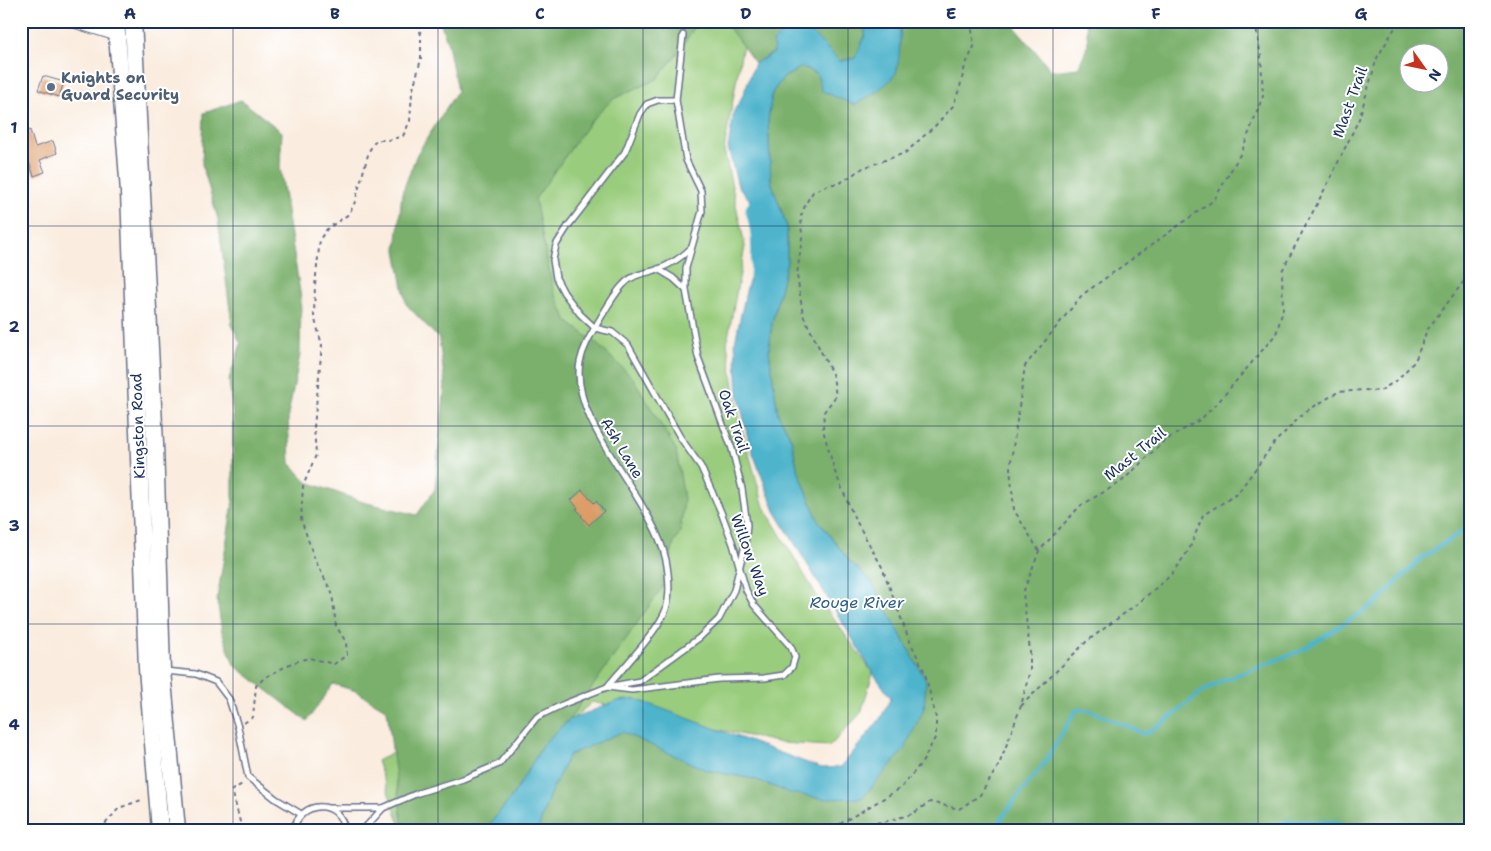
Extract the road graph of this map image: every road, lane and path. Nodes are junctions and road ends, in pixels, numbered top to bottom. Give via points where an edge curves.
1 (69, 21) edge
2 (133, 21) edge
3 (416, 21) edge
4 (972, 21) edge
5 (1255, 21) edge
6 (1399, 21) edge
7 (117, 29) edge
8 (683, 35) dead end
9 (135, 41) junction
10 (676, 100) junction
11 (691, 248) junction
12 (658, 269) junction
13 (1470, 273) edge
14 (686, 290) junction
15 (595, 328) junction
16 (1039, 551) junction
17 (739, 569) junction
18 (155, 670) junction
19 (607, 687) junction
20 (1021, 706) junction
21 (238, 727) junction
22 (248, 777) junction
23 (156, 794) junction
24 (330, 808) junction
25 (383, 808) junction
26 (302, 814) junction
27 (839, 825) junction
28 (100, 830) edge
29 (160, 830) edge
30 (177, 830) edge
31 (242, 830) edge
32 (294, 830) edge
33 (345, 830) edge
34 (363, 830) edge
35 (797, 830) edge

1 - 7 street
2 - 9 main road, Kingston Road
3 - 21 path via 421,35 421,59 412,93 410,121 403,136 376,140 369,151 355,202 349,214 327,229 320,239 317,260 314,316 322,345 314,427 316,455 304,486 302,519 315,560 332,593 336,626 346,642 347,655 334,664 309,658 264,678 256,686 253,717
4 - 27 path via 974,47 953,106 947,113 905,153 863,168 840,183 813,192 801,216 797,276 803,315 833,376 836,396 824,412 822,430 854,517 882,567 925,673 936,718 936,736 923,760 901,788
5 - 16 path via 1262,57 1262,96 1242,151 1214,200 1082,295 1025,366 1010,468 1014,510
6 - 16 path, Mast Trail via 1377,58 1359,119 1282,271 1283,310 1276,334 1201,419 1164,442 1121,482 1080,506
7 - 9 street
7 - 18 main road, Kingston Road
8 - 10 lane, Oak Trail
9 - 18 main road, Kingston Road via 156,444
10 - 11 lane, Oak Trail via 686,160 701,191 702,211
10 - 15 lane, Willow Way via 647,104 625,152 556,245 553,260 556,278 580,314
11 - 12 lane, Ash Lane via 681,258
11 - 14 lane, Oak Trail via 686,268
12 - 14 lane
12 - 15 lane, Ash Lane via 635,276 623,284
13 - 20 path via 1427,330 1415,361 1397,380 1380,391 1338,392 1305,412 1275,442 1237,494 1203,515 1189,550 1170,576 1086,642
14 - 17 lane, Oak Trail via 698,356 732,449 742,489 747,525
15 - 17 lane, Willow Way via 612,332 628,345 680,437 701,467 730,536
15 - 19 lane, Ash Lane via 580,363 581,390 588,416 649,517 663,549 670,581 666,609
16 - 20 path, Mast Trail via 1023,593 1030,670
17 - 19 lane, Oak Trail via 734,590 719,619 700,638 640,681
17 - 19 lane, Willow Way via 754,605 791,647 794,662 784,675 632,690
18 - 21 lane via 196,674 216,682 228,699
18 - 23 main road, Kingston Road
18 - 30 main road, Kingston Road
19 - 25 lane, Willow Way via 537,717 499,764
20 - 27 path, Mast Trail via 999,765 980,795 958,809 930,802 912,814 884,822
21 - 22 lane
22 - 26 lane via 276,800
22 - 31 path via 242,786 232,790
23 - 28 path via 119,808
23 - 29 main road, Kingston Road
24 - 25 lane, Willow Way
24 - 26 lane, Willow Way via 315,807
24 - 33 lane via 342,819
25 - 34 lane, Willow Way
26 - 32 lane
27 - 35 path, Mast Trail

